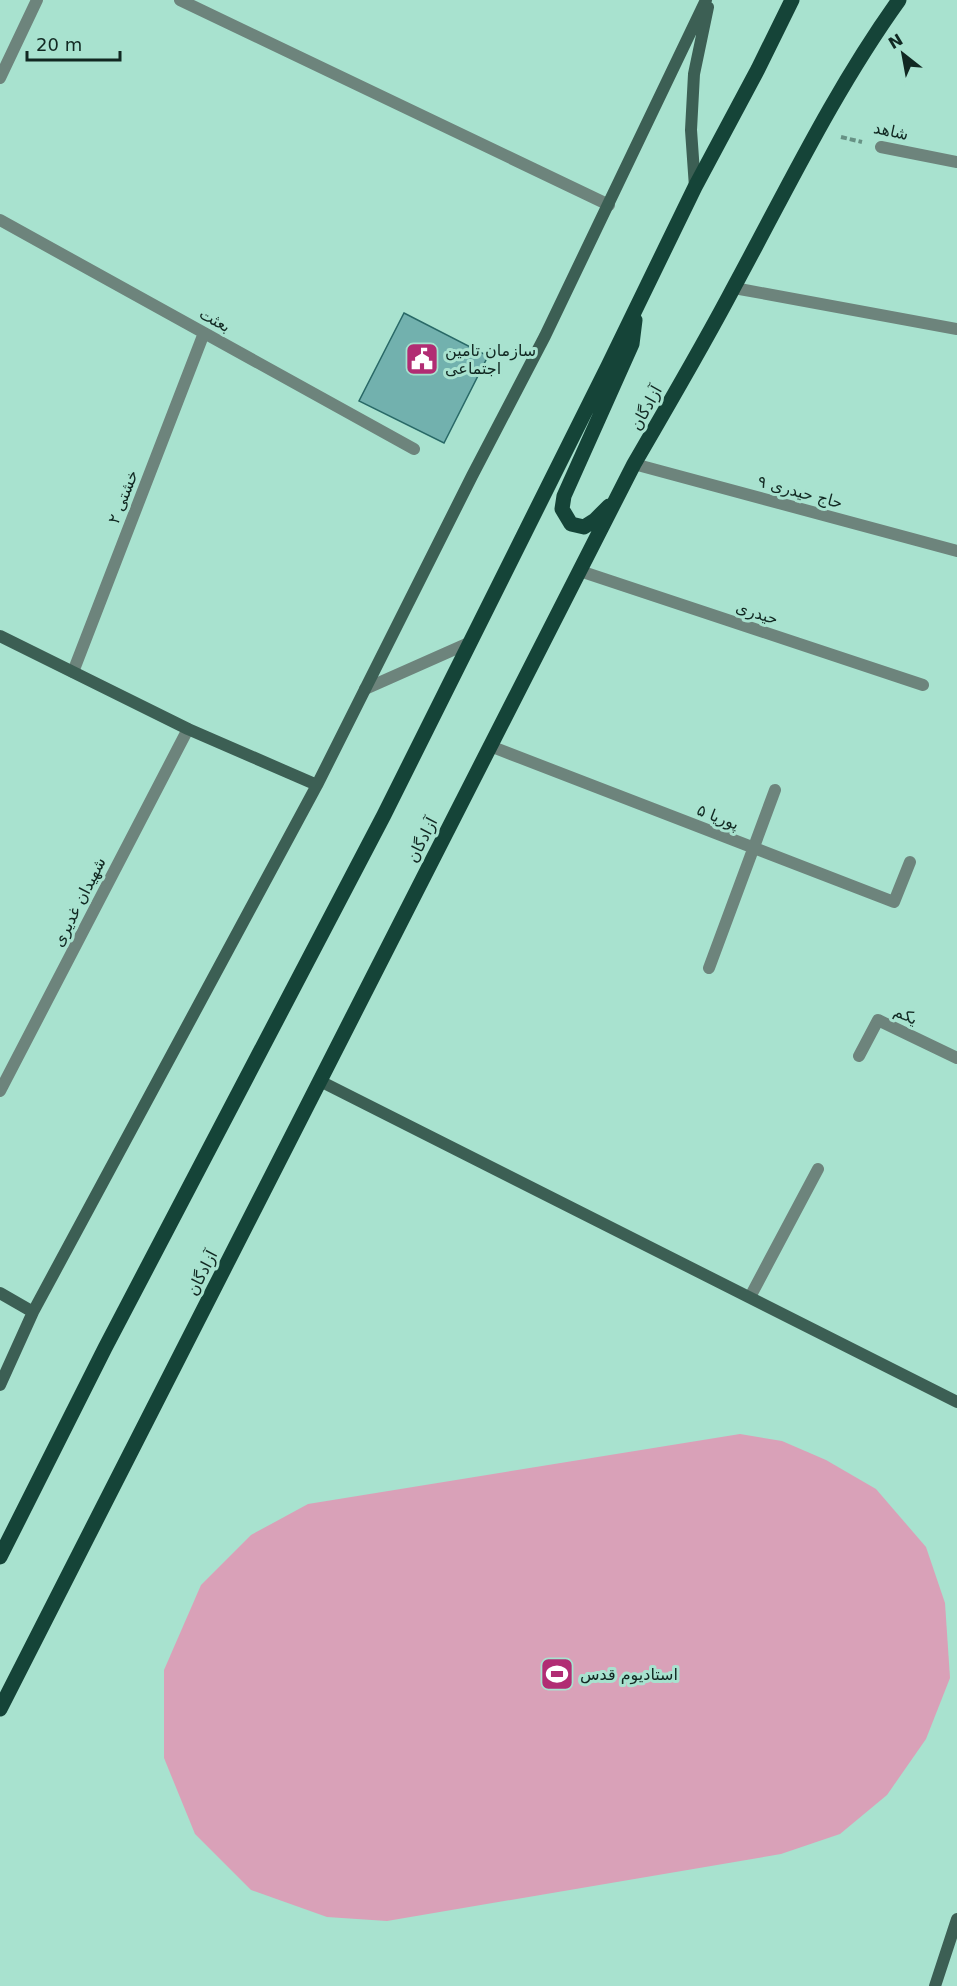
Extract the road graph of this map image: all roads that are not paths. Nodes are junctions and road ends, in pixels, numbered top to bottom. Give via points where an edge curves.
1 (37, 0) edge
2 (180, 0) edge
3 (708, 0) edge
4 (792, 0) edge
5 (898, 0) edge
6 (205, 5) edge
7 (0, 78) edge
8 (881, 147) road end
9 (957, 162) edge
10 (695, 187) junction
11 (609, 205) junction
12 (0, 220) edge
13 (734, 288) junction
14 (637, 306) junction
15 (957, 329) edge
16 (204, 333) junction
17 (414, 449) dead end
18 (634, 464) junction
19 (619, 495) junction
20 (957, 550) edge
21 (580, 571) junction
22 (0, 636) edge
23 (471, 642) junction
24 (73, 672) junction
25 (923, 685) dead end
26 (365, 689) junction
27 (188, 729) junction
28 (490, 747) junction
29 (317, 785) junction
30 (775, 790) dead end
31 (753, 848) junction
32 (910, 862) dead end
33 (709, 968) dead end
34 (859, 1056) dead end
35 (957, 1058) edge
36 (320, 1081) junction
37 (0, 1091) edge
38 (818, 1169) dead end
39 (0, 1293) edge
40 (750, 1298) junction
41 (33, 1312) junction
42 (0, 1386) edge
43 (957, 1402) edge
44 (0, 1557) edge
45 (0, 1709) edge
46 (957, 1919) edge
47 (935, 1986) edge

1 - 7 street
2 - 6 street
3 - 10 street via 694,74 691,130
3 - 11 street
4 - 10 main road
5 - 13 main road, آزادگان via 863,51
6 - 11 street
8 - 9 street, شاهد
10 - 14 main road
11 - 26 street
12 - 16 street, بعثت
13 - 15 street
13 - 18 main road, آزادگان
14 - 19 main road via 632,344 564,496 562,509 571,524 584,527
14 - 23 main road
16 - 17 street, بعثت
16 - 24 street, خشتی ۲
18 - 19 main road, آزادگان
18 - 20 street, حاج حیدری ۹
19 - 21 main road, آزادگان
21 - 25 street, حیدری
21 - 28 main road, آزادگان
22 - 24 street
23 - 26 street
23 - 44 main road
24 - 27 street
26 - 29 street
27 - 29 street
27 - 37 street, شهیدان غدیری
28 - 31 street, پوریا ۵
28 - 36 main road, آزادگان
29 - 41 street
30 - 31 street
31 - 32 street, پوریا ۵ via 894,902
31 - 33 street
34 - 35 street, یکم via 878,1020
36 - 40 street
36 - 45 main road, آزادگان
38 - 40 street
39 - 41 street
40 - 43 street
41 - 42 street
46 - 47 street

